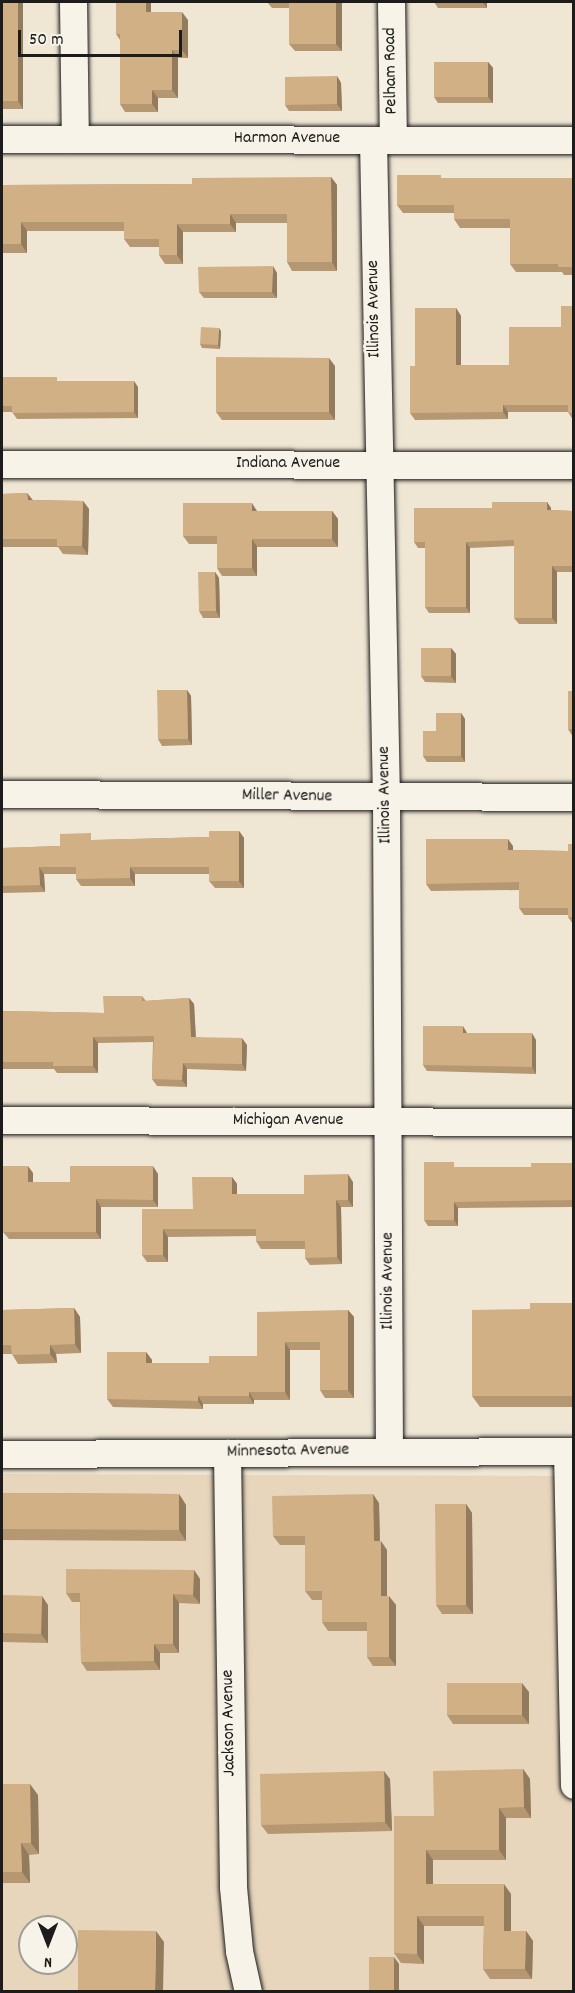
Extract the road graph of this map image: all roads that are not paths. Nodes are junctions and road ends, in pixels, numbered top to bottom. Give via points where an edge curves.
1 (73, 2) edge
2 (391, 2) edge
3 (2, 139) edge
4 (75, 139) junction
5 (383, 140) junction
6 (573, 140) edge
7 (2, 464) edge
8 (378, 464) junction
9 (573, 465) edge
10 (2, 794) edge
11 (386, 797) junction
12 (573, 797) edge
13 (2, 1120) edge
14 (388, 1121) junction
15 (573, 1122) edge
16 (389, 1451) junction
17 (570, 1451) edge
18 (227, 1453) junction
19 (2, 1454) edge
20 (573, 1785) edge
21 (248, 1992) edge

1 - 4 street
2 - 5 street, Pelham Road
3 - 4 street, Harmon Avenue
4 - 5 street, Harmon Avenue
5 - 6 street, Harmon Avenue
5 - 8 street, Illinois Avenue
7 - 8 street, Indiana Avenue
8 - 9 street, Indiana Avenue
8 - 11 street, Illinois Avenue
10 - 11 street, Miller Avenue
11 - 12 street, Miller Avenue
11 - 14 street, Illinois Avenue
13 - 14 street, Michigan Avenue
14 - 15 street, Michigan Avenue
14 - 16 street, Illinois Avenue
16 - 17 street, Minnesota Avenue
16 - 18 street, Minnesota Avenue
17 - 20 street
18 - 19 street, Minnesota Avenue
18 - 21 street, Jackson Avenue via 233,1887 239,1951

